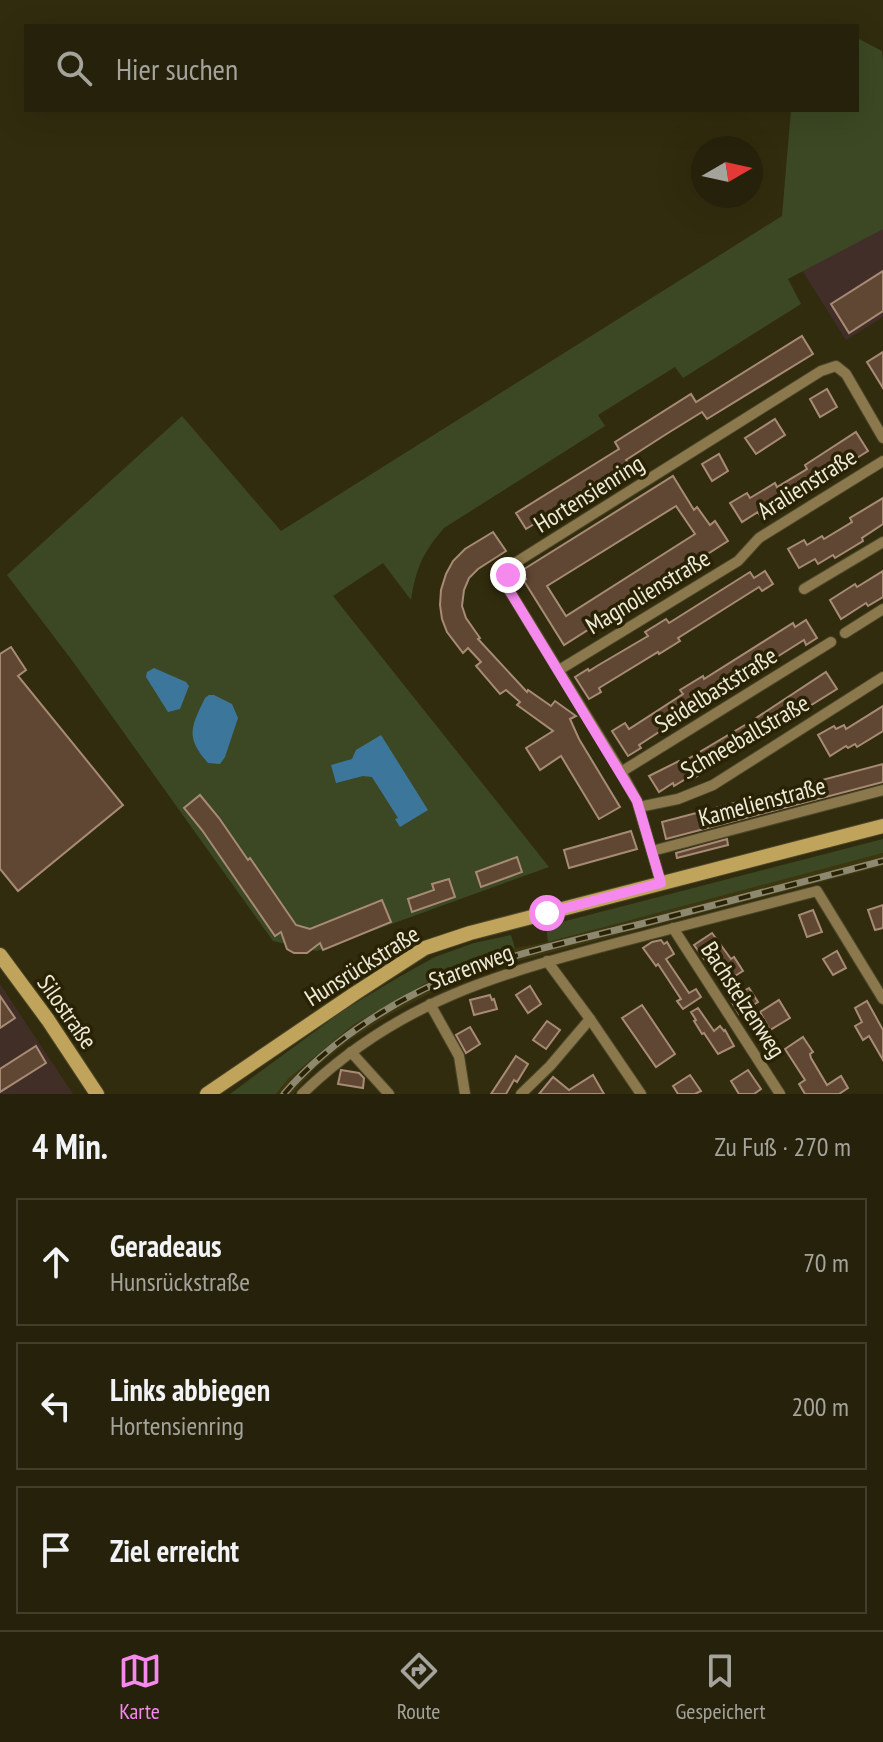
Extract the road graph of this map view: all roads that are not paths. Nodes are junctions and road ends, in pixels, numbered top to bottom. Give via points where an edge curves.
1 (883, 438) edge
2 (883, 461) edge
3 (883, 542) edge
4 (753, 543) joint
5 (804, 589) dead end
6 (883, 609) edge
7 (845, 633) dead end
8 (831, 642) dead end
9 (559, 670) junction
10 (883, 677) edge
11 (621, 772) junction
12 (883, 790) edge
13 (639, 807) junction
14 (883, 826) edge
15 (652, 851) junction
16 (661, 883) junction
17 (673, 928) junction
18 (0, 955) edge
19 (547, 961) junction
20 (883, 999) edge
21 (430, 1004) junction
22 (590, 1019) junction
23 (351, 1052) junction
24 (97, 1094) edge
25 (207, 1094) edge
26 (302, 1094) edge
27 (389, 1094) edge
28 (465, 1094) edge
29 (521, 1094) edge
30 (641, 1094) edge
31 (780, 1094) edge

1 - 9 street, Hortensienring via 846,374 836,366 821,371 515,563 508,575 509,590
2 - 4 street, Aralienstraße
3 - 5 street
4 - 9 street, Magnolienstraße via 738,561
6 - 7 street
8 - 11 street, Seidelbaststraße
9 - 11 street, Hortensienring
10 - 13 street, Schneeballstraße via 713,785
11 - 13 street, Hortensienring
12 - 15 street, Kamelienstraße
13 - 15 street, Hortensienring
14 - 16 main road, Hunsrückstraße
15 - 16 street, Hortensienring
16 - 25 main road, Hunsrückstraße via 425,948
17 - 19 street, Starenweg
17 - 20 street, Starenweg via 817,891
17 - 31 street, Bachstelzenweg
18 - 24 main road, Silostraße
19 - 21 street, Starenweg
19 - 22 street
21 - 23 street, Starenweg
21 - 28 street via 459,1056
22 - 29 street
22 - 30 street
23 - 26 street, Starenweg
23 - 27 street

